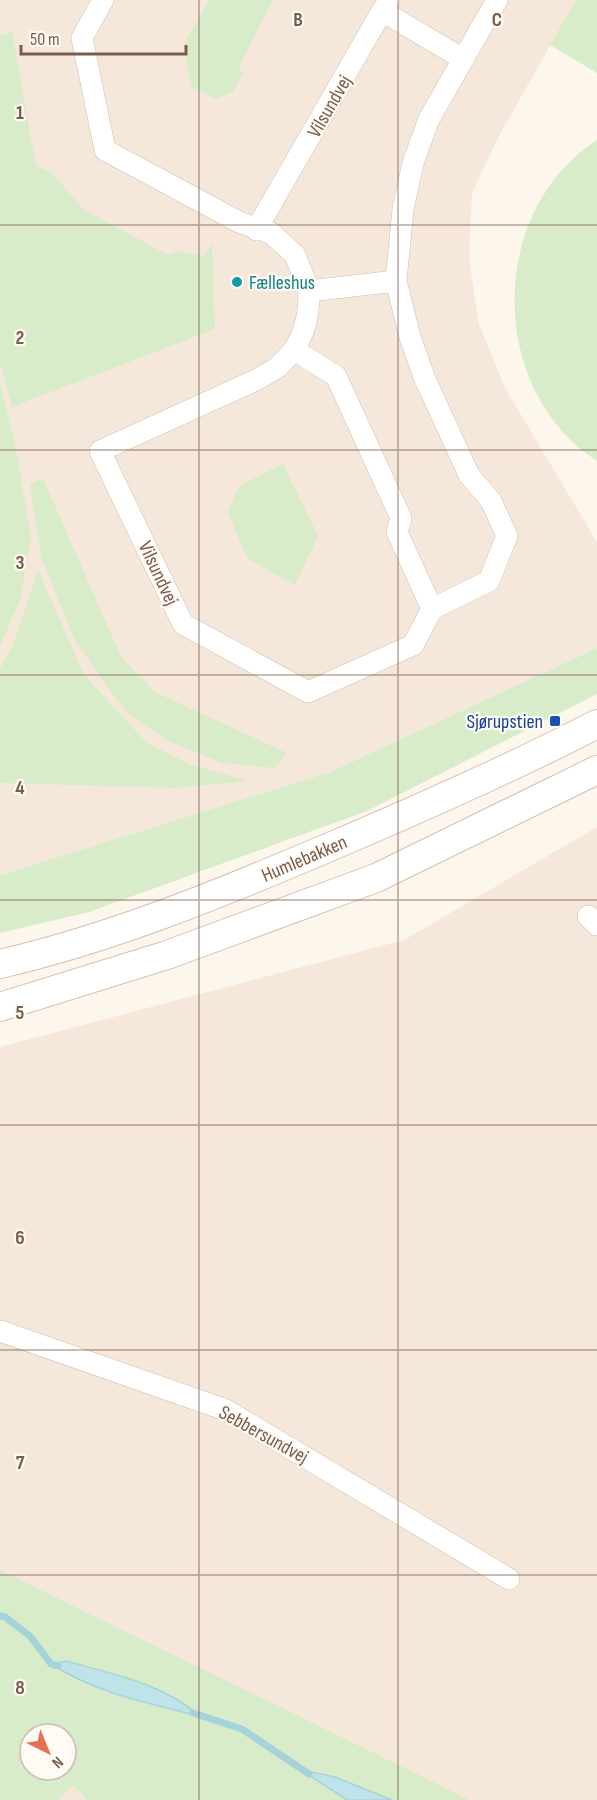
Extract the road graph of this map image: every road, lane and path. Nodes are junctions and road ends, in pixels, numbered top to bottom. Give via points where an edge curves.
1 (103, 0) edge
2 (497, 0) edge
3 (386, 6) edge
4 (463, 59) junction
5 (256, 230) junction
6 (396, 280) junction
7 (309, 291) junction
8 (294, 350) junction
9 (432, 609) junction
10 (597, 724) edge
11 (597, 770) edge
12 (0, 964) edge
13 (0, 1006) edge
14 (0, 1331) edge
15 (509, 1579) dead end

1 - 5 street, Vilsundvej via 82,38 105,150
2 - 4 street
3 - 4 street, Vilsundvej
3 - 5 street, Vilsundvej
4 - 6 street via 429,119 413,163 403,209
5 - 7 street, Vilsundvej via 271,233 295,255
6 - 7 street
6 - 9 street via 425,379 469,475 491,501 507,536 489,581
7 - 8 street, Vilsundvej via 309,316
8 - 9 street via 336,376 401,518 397,532
8 - 9 street, Vilsundvej via 278,367 258,379 100,451 183,624 308,692 414,645
10 - 12 street, Humlebakken via 462,791 227,891 62,950
11 - 13 street via 376,878 167,955
14 - 15 street, Sebbersundvej via 226,1410

